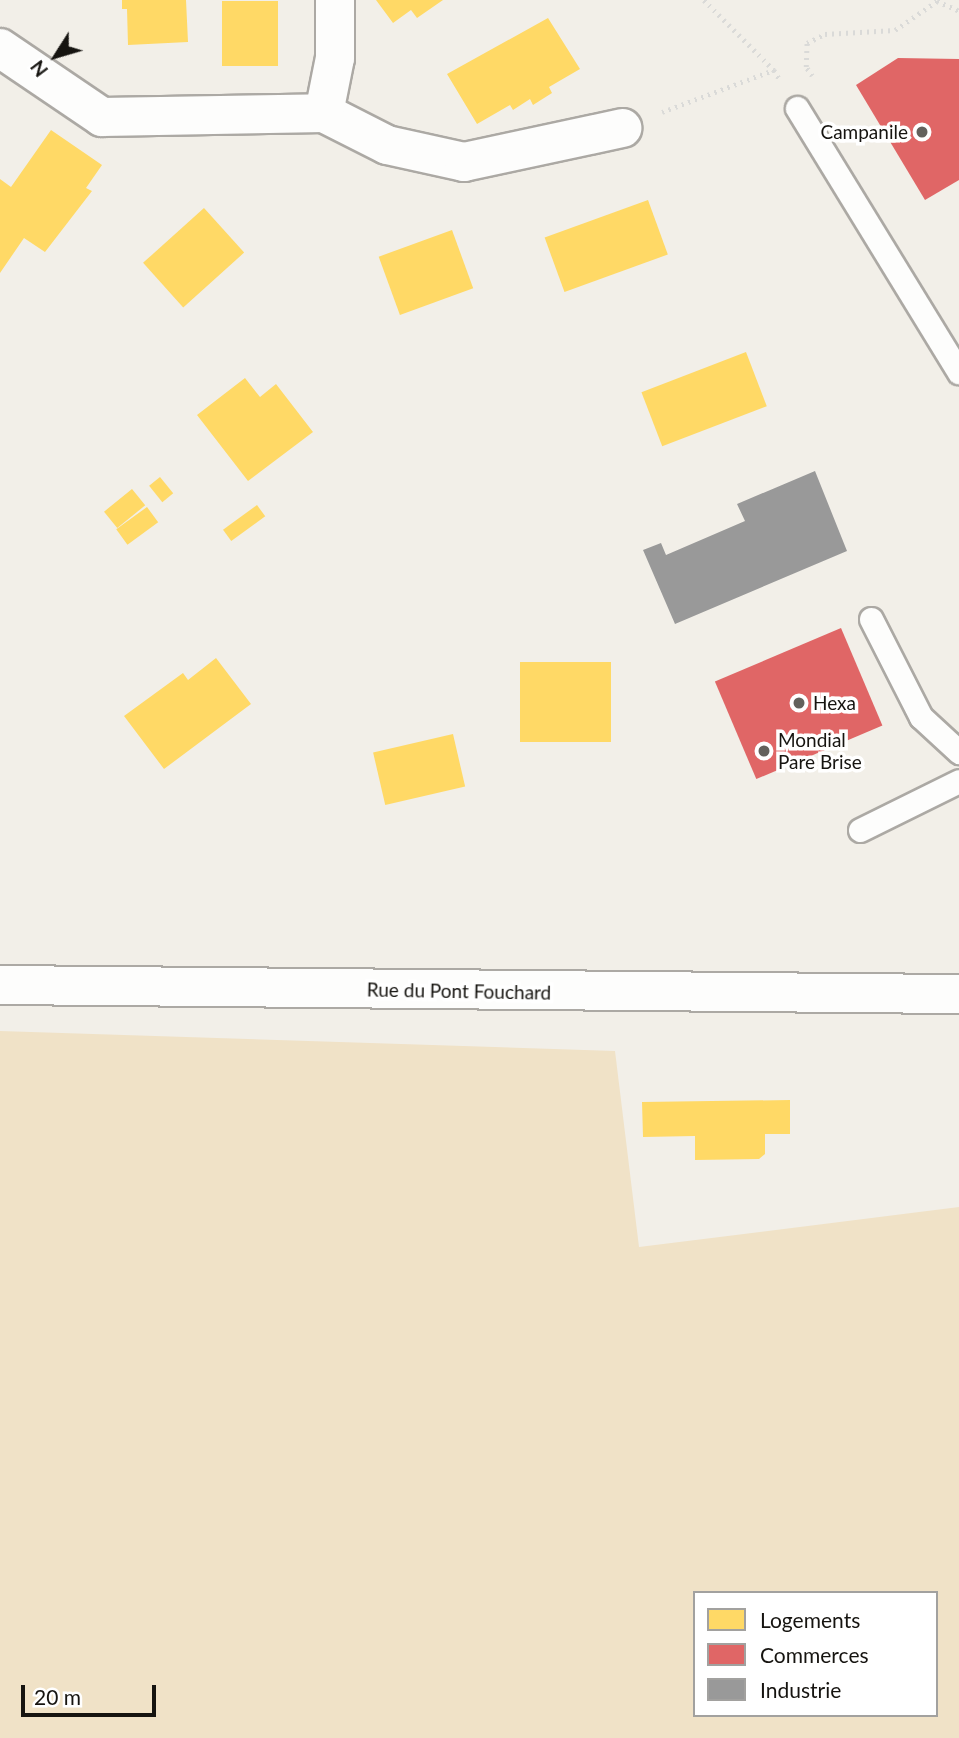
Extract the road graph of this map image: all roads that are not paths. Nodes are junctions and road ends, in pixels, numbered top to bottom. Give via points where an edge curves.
1 (335, 0) edge
2 (0, 48) edge
3 (797, 108) road end
4 (324, 113) junction
5 (622, 128) road end
6 (959, 372) edge
7 (871, 619) dead end
8 (959, 752) edge
9 (959, 780) edge
10 (860, 830) dead end
11 (0, 985) edge
12 (959, 995) edge
13 (917, 997) junction
14 (959, 1001) edge

1 - 4 main road via 335,58
2 - 4 main road via 102,117
3 - 6 lane
4 - 5 main road via 387,145 464,162
7 - 8 lane via 921,717
9 - 10 lane
11 - 13 main road, Rue du Pont Fouchard
12 - 13 main road, Rue du Pont Fouchard
13 - 14 main road, Rue du Pont Fouchard

